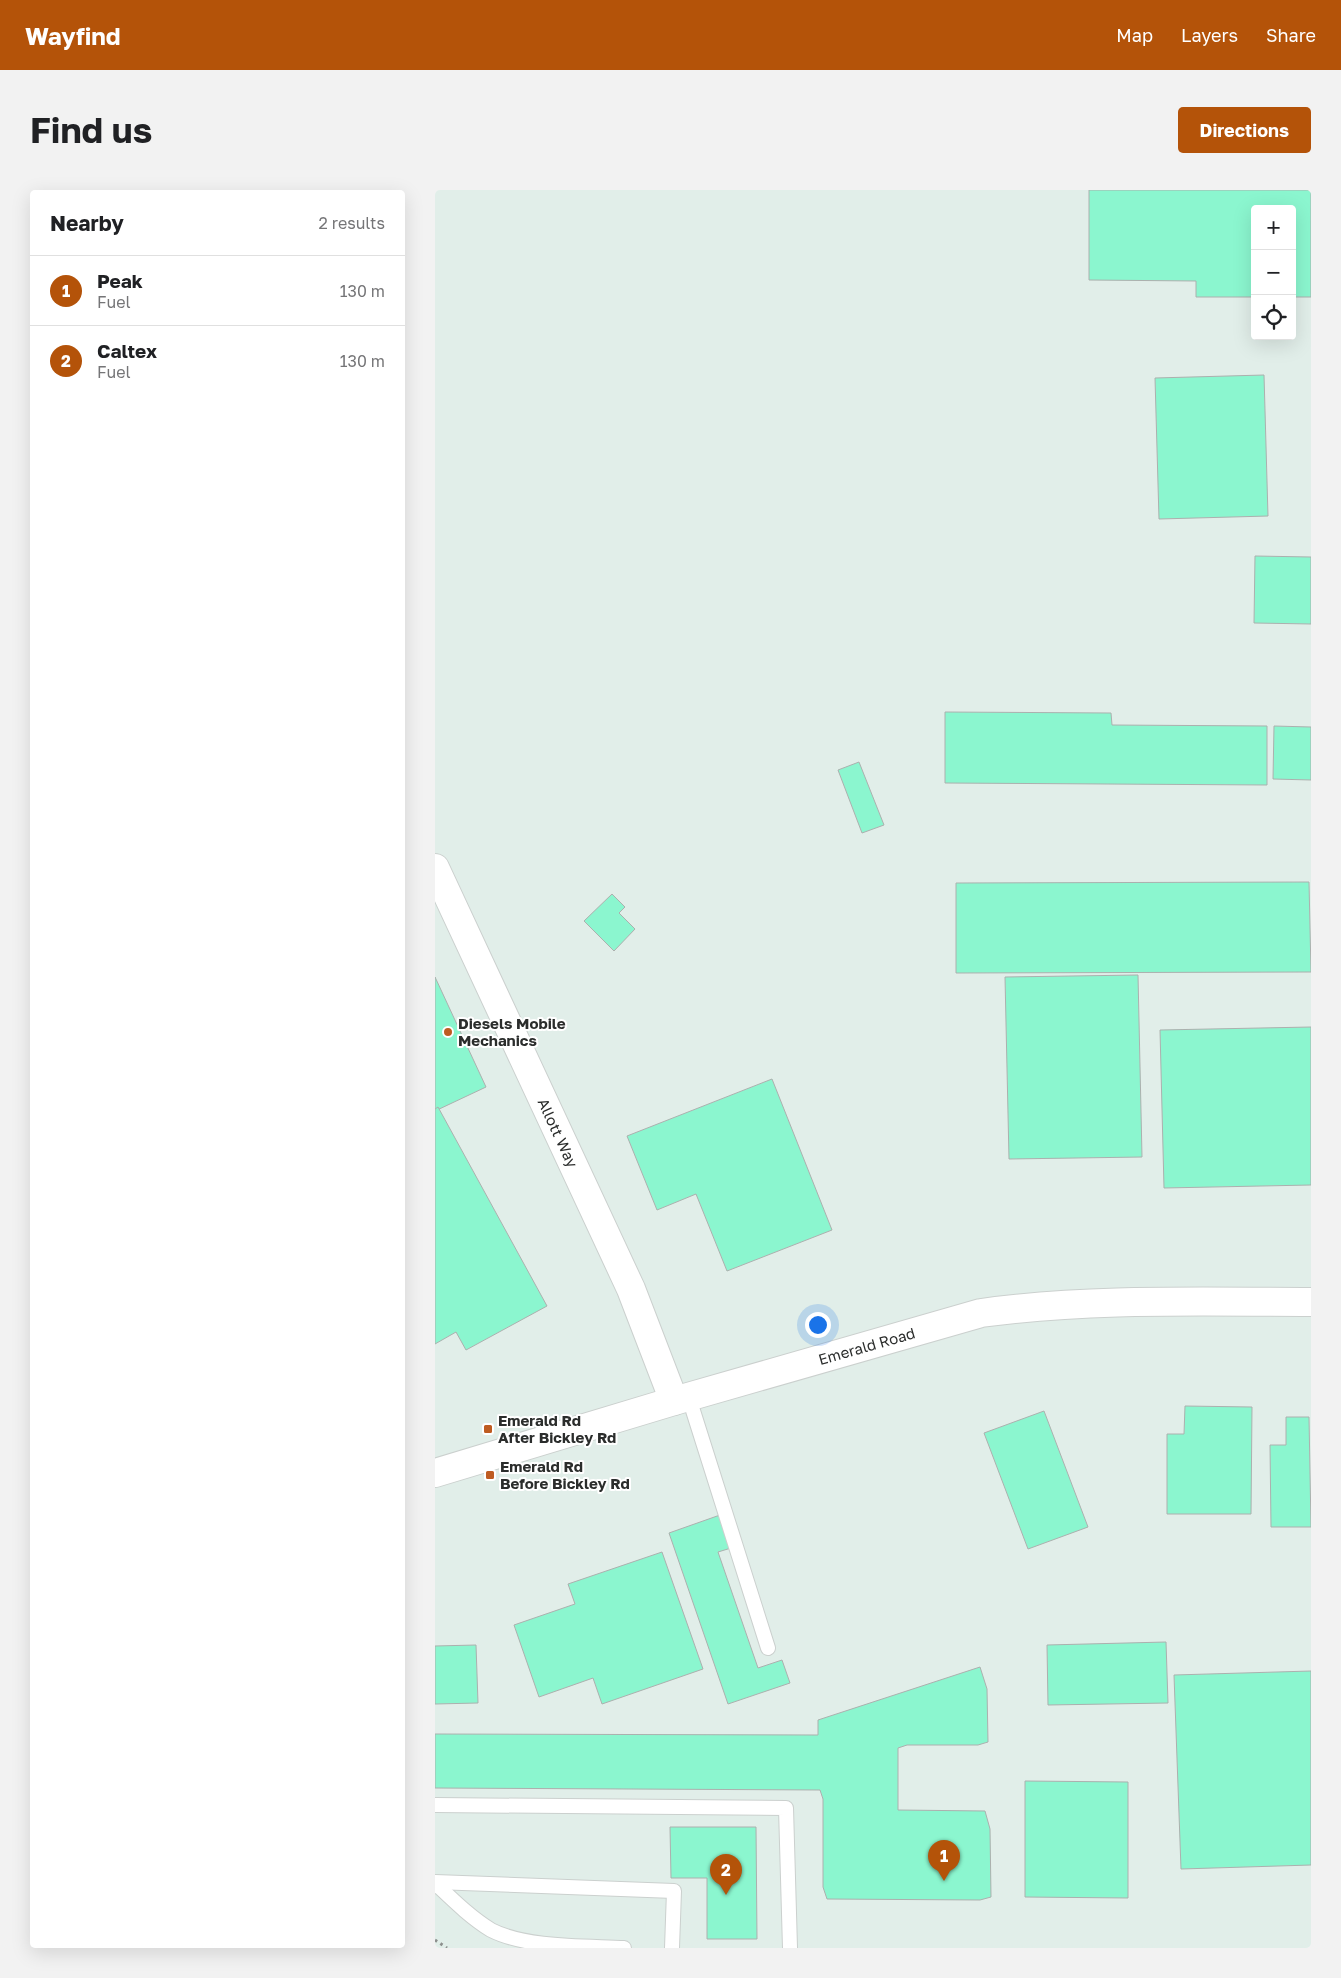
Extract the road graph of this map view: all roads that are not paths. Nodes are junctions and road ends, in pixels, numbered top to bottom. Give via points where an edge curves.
1 (435, 868) edge
2 (1311, 1302) edge
3 (682, 1399) junction
4 (435, 1473) edge
5 (768, 1648) dead end
6 (435, 1805) edge
7 (435, 1882) edge
8 (624, 1948) edge
9 (672, 1948) edge
10 (789, 1948) edge

1 - 3 street, Allott Way
2 - 3 street, Emerald Road via 1084,1303 981,1313
3 - 4 street, Emerald Road
3 - 5 lane
6 - 10 lane via 786,1808
7 - 8 lane via 463,1910 493,1931 530,1942
7 - 9 lane via 674,1890

